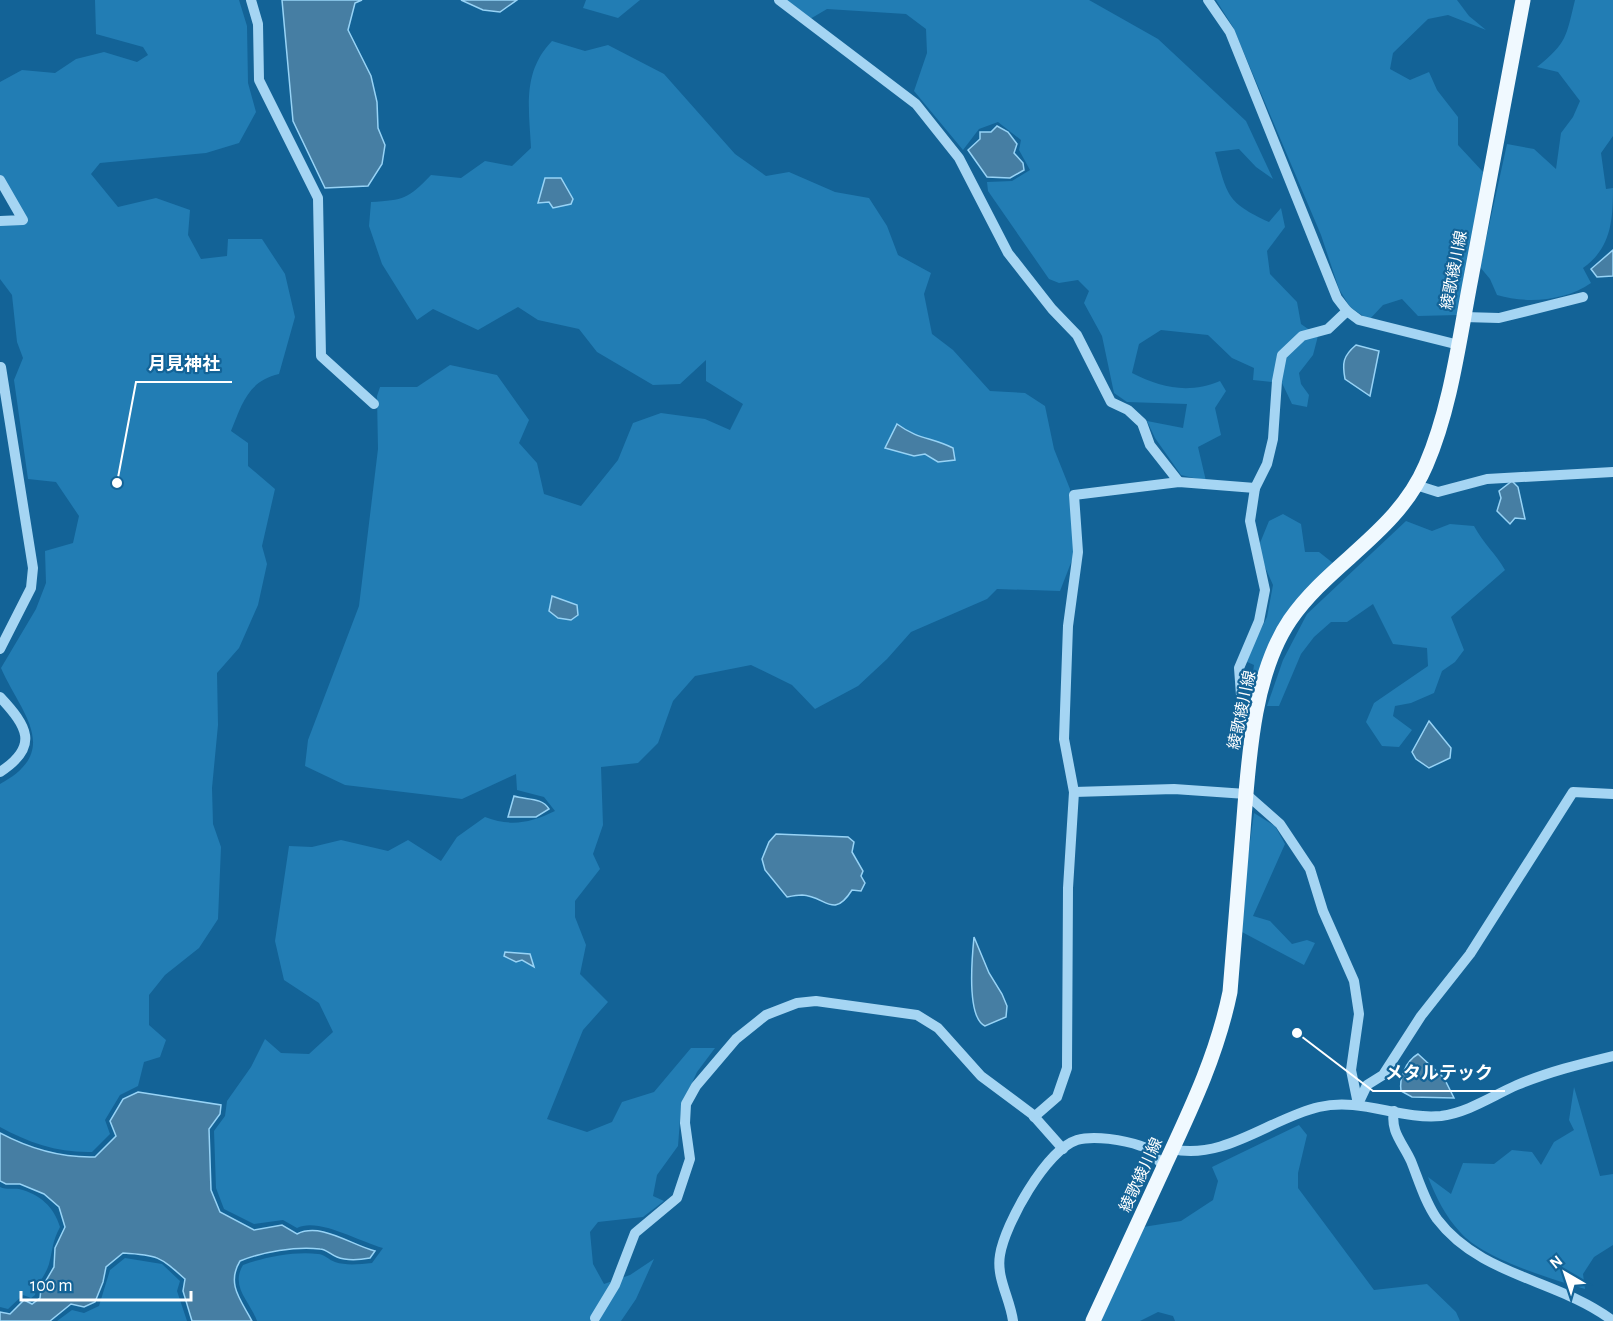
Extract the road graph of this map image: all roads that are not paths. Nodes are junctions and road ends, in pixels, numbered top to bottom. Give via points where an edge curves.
1 (250, 0) edge
2 (779, 0) edge
3 (1208, 0) edge
4 (1523, 0) edge
5 (0, 180) edge
6 (0, 221) edge
7 (1583, 297) dead end
8 (1347, 312) junction
9 (1464, 317) junction
10 (1459, 345) junction
11 (1, 367) edge
12 (374, 405) dead end
13 (1613, 472) edge
14 (1179, 482) junction
15 (1416, 484) junction
16 (1255, 488) junction
17 (0, 649) edge
18 (0, 698) edge
19 (1255, 721) junction
20 (0, 772) edge
21 (1074, 792) junction
22 (1246, 794) junction
23 (1613, 794) edge
24 (1613, 1056) edge
25 (1358, 1104) junction
26 (1394, 1111) junction
27 (1035, 1117) junction
28 (1063, 1149) junction
29 (1173, 1149) junction
30 (1164, 1167) junction
31 (595, 1318) dead end
32 (1013, 1321) edge
33 (1093, 1321) edge
34 (1613, 1321) edge

1 - 12 street via 258,24 259,80 318,198 321,356
2 - 14 street via 916,104 959,158 1008,253 1077,335 1111,402 1142,423 1150,445
3 - 8 street via 1230,32 1327,279
4 - 9 main road, 綾歌綾川線
5 - 6 street via 23,220
7 - 9 street via 1499,318
8 - 10 street via 1367,323
8 - 16 street via 1328,329 1302,336 1282,355 1273,439
9 - 10 main road, 綾歌綾川線
10 - 15 main road, 綾歌綾川線 via 1427,464
11 - 17 street via 33,568 31,588
13 - 15 street via 1487,479 1438,492
14 - 16 street
14 - 21 street via 1074,495 1078,552 1068,626 1064,739
15 - 19 main road, 綾歌綾川線 via 1364,548 1313,592 1289,622 1273,656
16 - 19 street via 1250,521 1265,590 1259,621 1239,668 1241,695
18 - 20 street via 20,719 27,737 26,746
19 - 22 main road, 綾歌綾川線
21 - 22 street via 1174,789
21 - 27 street via 1068,888 1067,1068 1057,1097
22 - 25 street via 1280,824 1310,869 1323,911 1354,981 1359,1014 1350,1070
22 - 29 main road, 綾歌綾川線 via 1230,992 1210,1068
23 - 25 street via 1573,792 1470,954 1421,1016 1383,1075 1367,1085
24 - 26 street via 1545,1074 1472,1108 1441,1116
25 - 26 street
25 - 29 street via 1316,1108 1206,1150
26 - 34 street via 1396,1134 1428,1204 1456,1239 1488,1263 1562,1291
27 - 28 street
27 - 31 street via 981,1076 938,1028 917,1015 816,1001 797,1003 766,1015 736,1040 696,1086 686,1104 684,1123 690,1159 677,1198 635,1233 615,1285
28 - 30 street via 1076,1140 1090,1138 1143,1146
28 - 32 street via 1027,1192 1000,1253 999,1273
29 - 30 main road, 綾歌綾川線
30 - 33 main road, 綾歌綾川線

